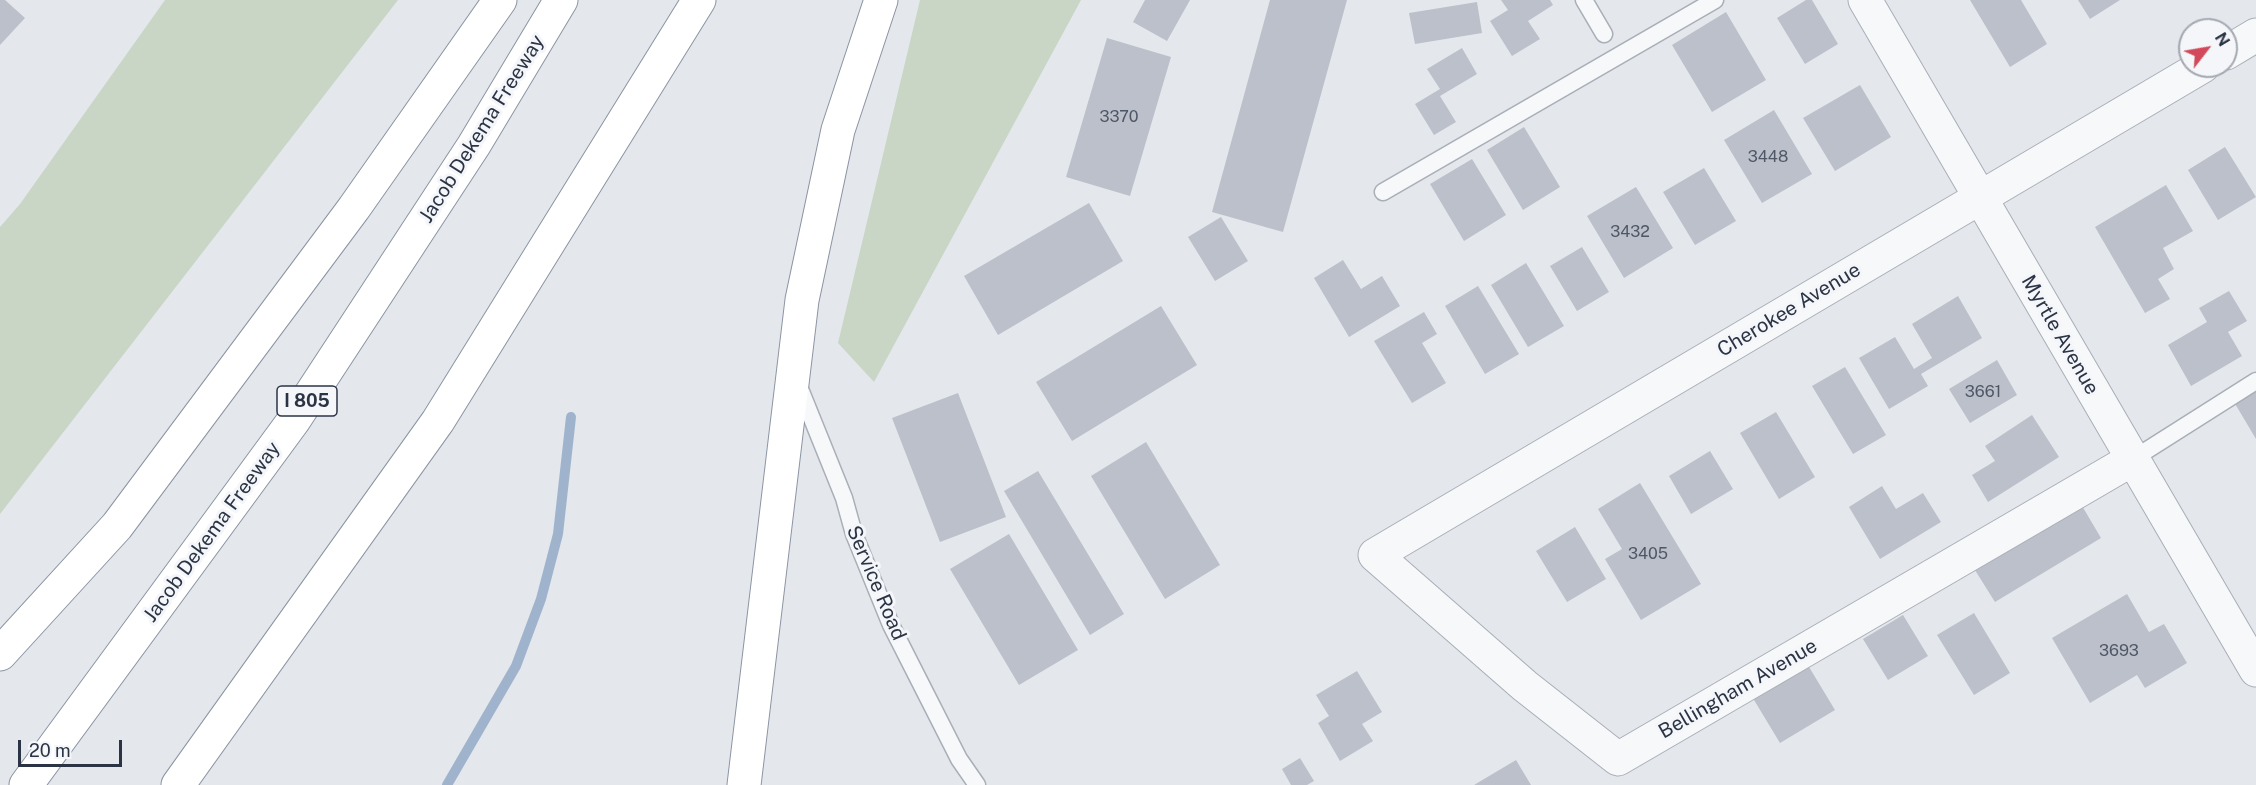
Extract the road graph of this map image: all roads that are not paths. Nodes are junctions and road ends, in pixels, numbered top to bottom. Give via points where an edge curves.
1 (500, 0) edge
2 (561, 0) edge
3 (699, 0) edge
4 (880, 0) edge
5 (1584, 0) edge
6 (1715, 0) edge
7 (1865, 0) edge
8 (1604, 34) dead end
9 (2256, 35) edge
10 (2238, 45) edge
11 (2182, 78) edge
12 (1383, 192) dead end
13 (1980, 196) junction
14 (794, 372) junction
15 (2256, 381) edge
16 (2133, 459) junction
17 (1375, 555) joint
18 (0, 654) edge
19 (2256, 670) edge
20 (26, 785) edge
21 (178, 785) edge
22 (744, 785) edge
23 (977, 785) edge

1 - 18 highway via 354,208 117,526
2 - 20 highway, Jacob Dekema Freeway / I 805 via 474,145 294,420
3 - 21 highway via 438,421
4 - 14 highway via 838,130 802,300
5 - 8 lane
6 - 12 lane
7 - 13 street, Myrtle Avenue
9 - 10 street
11 - 13 street, Cherokee Avenue
13 - 16 street, Myrtle Avenue
13 - 17 street, Cherokee Avenue
14 - 22 highway
14 - 23 lane, Service Road via 891,625 959,759
15 - 16 lane
16 - 17 street, Bellingham Avenue via 1618,759 1525,686
16 - 19 street, Myrtle Avenue

